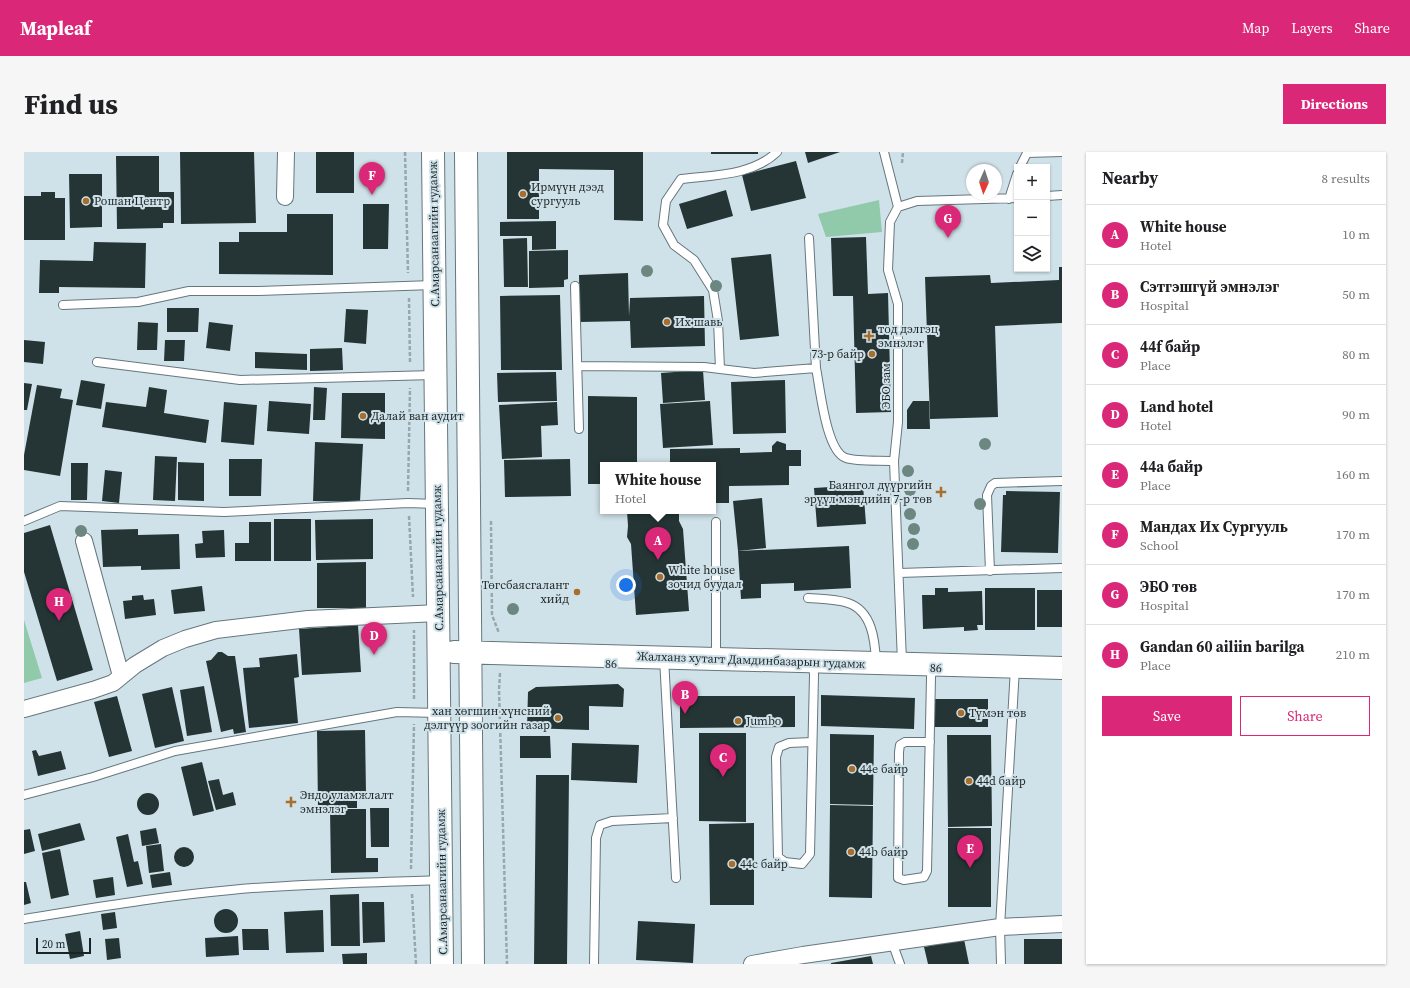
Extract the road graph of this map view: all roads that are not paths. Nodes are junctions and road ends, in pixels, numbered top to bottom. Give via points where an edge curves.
1 (286, 152) edge
2 (433, 152) edge
3 (466, 152) edge
4 (777, 152) edge
5 (884, 152) edge
6 (1062, 152) edge
7 (1022, 164) edge
8 (1062, 195) edge
9 (1050, 196) edge
10 (285, 197) dead end
11 (1013, 198) edge
12 (898, 207) junction
13 (809, 238) dead end
14 (434, 285) junction
15 (575, 286) dead end
16 (63, 305) dead end
17 (97, 362) dead end
18 (578, 366) junction
19 (816, 368) junction
20 (720, 369) junction
21 (435, 375) junction
22 (579, 429) dead end
23 (894, 461) junction
24 (1062, 481) edge
25 (437, 504) junction
26 (24, 521) edge
27 (716, 522) dead end
28 (84, 542) dead end
29 (1062, 568) edge
30 (990, 571) junction
31 (899, 574) junction
32 (808, 598) dead end
33 (439, 612) junction
34 (439, 652) junction
35 (469, 652) junction
36 (664, 657) junction
37 (716, 659) junction
38 (813, 662) junction
39 (877, 664) junction
40 (902, 664) junction
41 (933, 665) junction
42 (1015, 667) junction
43 (1062, 668) edge
44 (121, 676) junction
45 (24, 709) edge
46 (440, 713) junction
47 (812, 742) junction
48 (930, 742) junction
49 (24, 795) edge
50 (673, 818) junction
51 (676, 878) dead end
52 (441, 880) junction
53 (24, 919) edge
54 (1062, 924) edge
55 (1000, 927) junction
56 (892, 942) junction
57 (804, 959) edge
58 (442, 964) edge
59 (473, 964) edge
60 (594, 964) edge
61 (752, 964) edge
62 (900, 964) edge
63 (1001, 964) edge

1 - 10 street
2 - 14 main road, С.Амарсанаагийн гудамж
3 - 35 main road
4 - 20 lane via 756,167 681,179 666,200 663,225 674,245 694,260 713,290 718,321
5 - 12 lane
6 - 7 lane via 1027,153
8 - 9 lane
11 - 12 lane via 917,201
12 - 23 lane, ЭБО зам via 890,222 888,270 898,304 898,422
13 - 19 lane
14 - 16 lane via 189,291 138,302
14 - 21 main road, С.Амарсанаагийн гудамж
15 - 18 lane
17 - 21 lane via 240,380
18 - 20 lane
18 - 22 lane
19 - 20 lane via 754,373
19 - 23 lane via 825,418 839,455 846,459
21 - 25 main road, С.Амарсанаагийн гудамж
23 - 31 lane, ЭБО зам
24 - 30 lane via 995,483 991,486 987,495
25 - 26 lane via 408,503 224,512 60,506
25 - 33 main road, С.Амарсанаагийн гудамж
27 - 37 lane
28 - 44 street
29 - 30 lane
30 - 31 lane
31 - 40 lane, ЭБО зам
32 - 39 lane via 849,603 863,613 872,627
33 - 34 main road, С.Амарсанаагийн гудамж
33 - 44 street via 308,619 216,630 163,648
34 - 35 main road, Жалханз хутагт Дамдинбазарын гудамж
34 - 46 main road, С.Амарсанаагийн гудамж
35 - 36 main road, Жалханз хутагт Дамдинбазарын гудамж
35 - 59 main road
36 - 37 main road, Жалханз хутагт Дамдинбазарын гудамж
36 - 50 lane
37 - 38 main road, Жалханз хутагт Дамдинбазарын гудамж
38 - 39 main road, Жалханз хутагт Дамдинбазарын гудамж
38 - 47 lane
39 - 40 main road, Жалханз хутагт Дамдинбазарын гудамж
40 - 41 main road, Жалханз хутагт Дамдинбазарын гудамж
41 - 42 main road, Жалханз хутагт Дамдинбазарын гудамж
41 - 48 lane
42 - 43 main road, Жалханз хутагт Дамдинбазарын гудамж
42 - 55 lane
44 - 45 street via 93,690
46 - 49 lane via 397,712 174,751 93,777
46 - 52 main road, С.Амарсанаагийн гудамж
47 - 47 lane via 810,854 802,864 785,862 778,857 776,757 780,747 789,743
48 - 48 lane via 905,742 900,745 898,878 904,880 924,877 927,871
50 - 51 lane
50 - 60 lane via 612,821 600,825 596,838
52 - 53 lane via 232,889 138,900
52 - 58 main road, С.Амарсанаагийн гудамж
54 - 55 street
55 - 56 street
55 - 63 lane
56 - 57 street
56 - 62 lane
57 - 61 street

